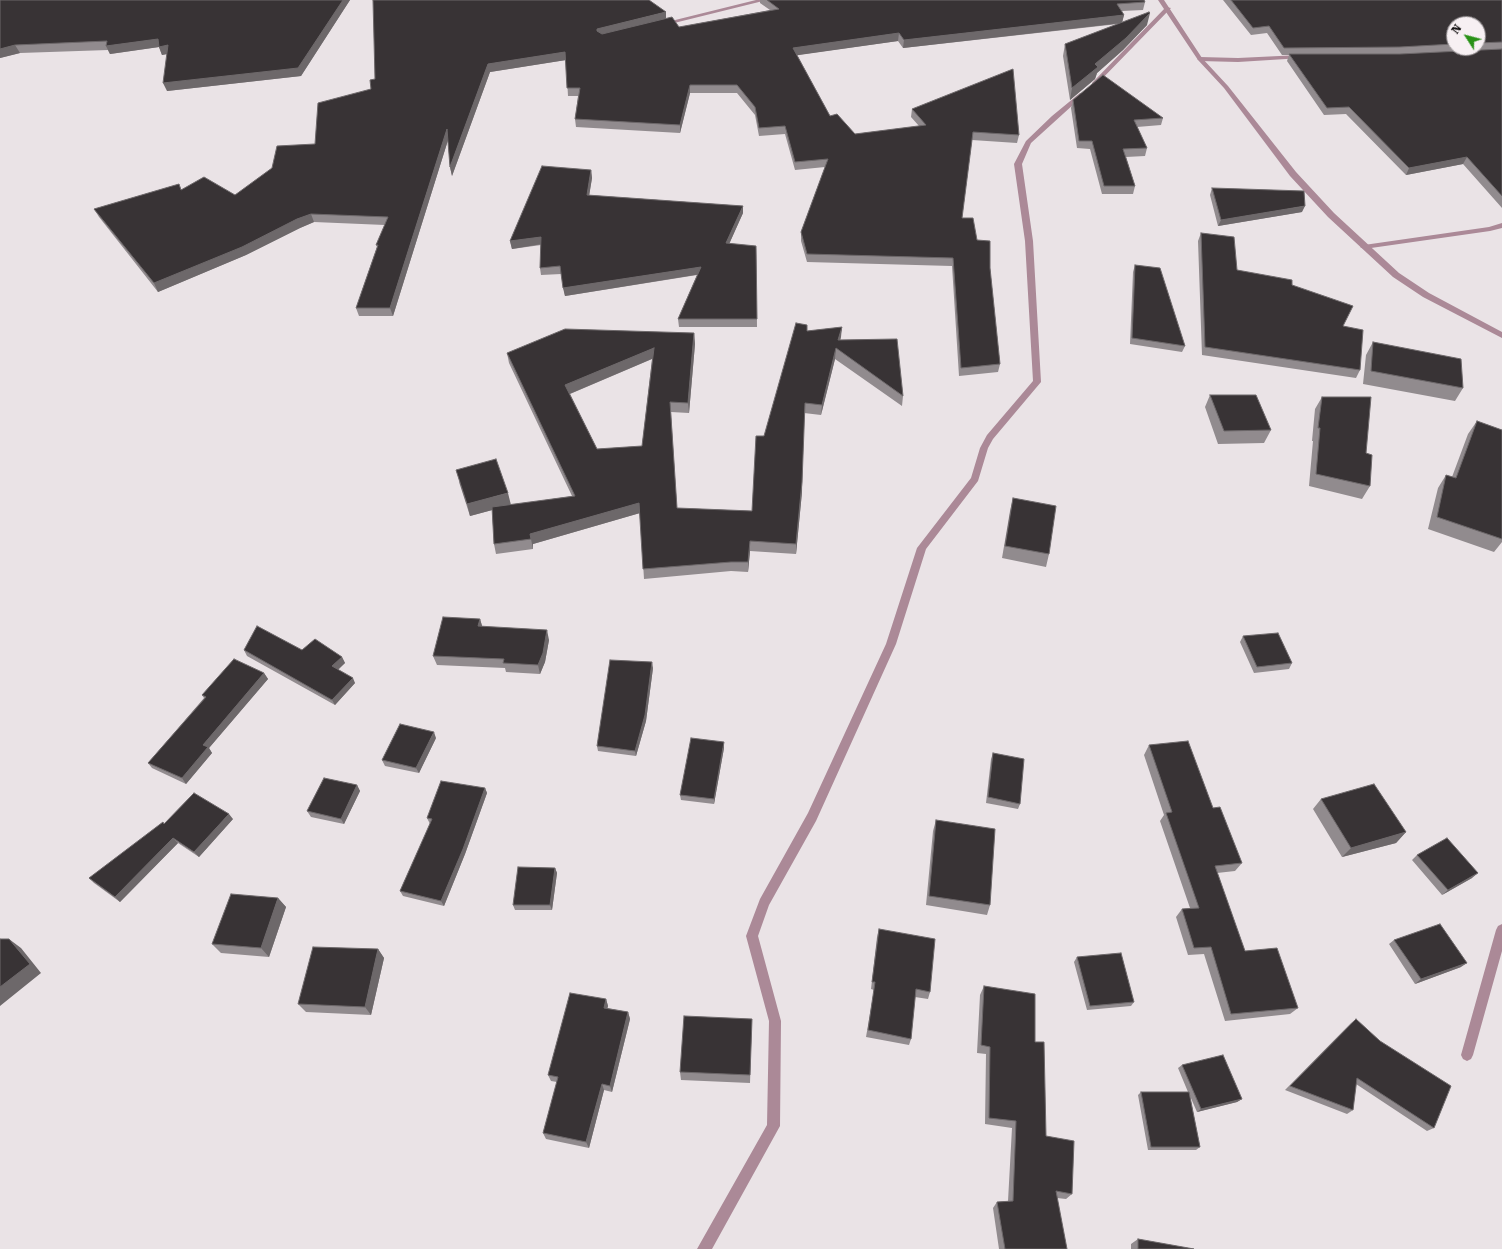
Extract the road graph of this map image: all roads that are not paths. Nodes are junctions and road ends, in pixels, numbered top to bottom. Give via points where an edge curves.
1 (764, 0) edge
2 (1161, 0) edge
3 (1168, 8) junction
4 (655, 26) edge
5 (1307, 57) edge
6 (1200, 59) junction
7 (1502, 224) edge
8 (1364, 247) junction
9 (1502, 336) edge
10 (1502, 930) edge
11 (1467, 1055) dead end
12 (704, 1249) edge

1 - 4 street
2 - 3 street
3 - 6 street
3 - 12 street via 1096,83 1028,142 1018,164 1029,241 1037,382 990,437 975,479 922,548 891,644 812,817 764,903 752,936 775,1021 773,1126
5 - 6 street
6 - 8 street via 1226,87 1293,174
7 - 8 street via 1490,229
8 - 9 street via 1396,275 1426,295
10 - 11 street

